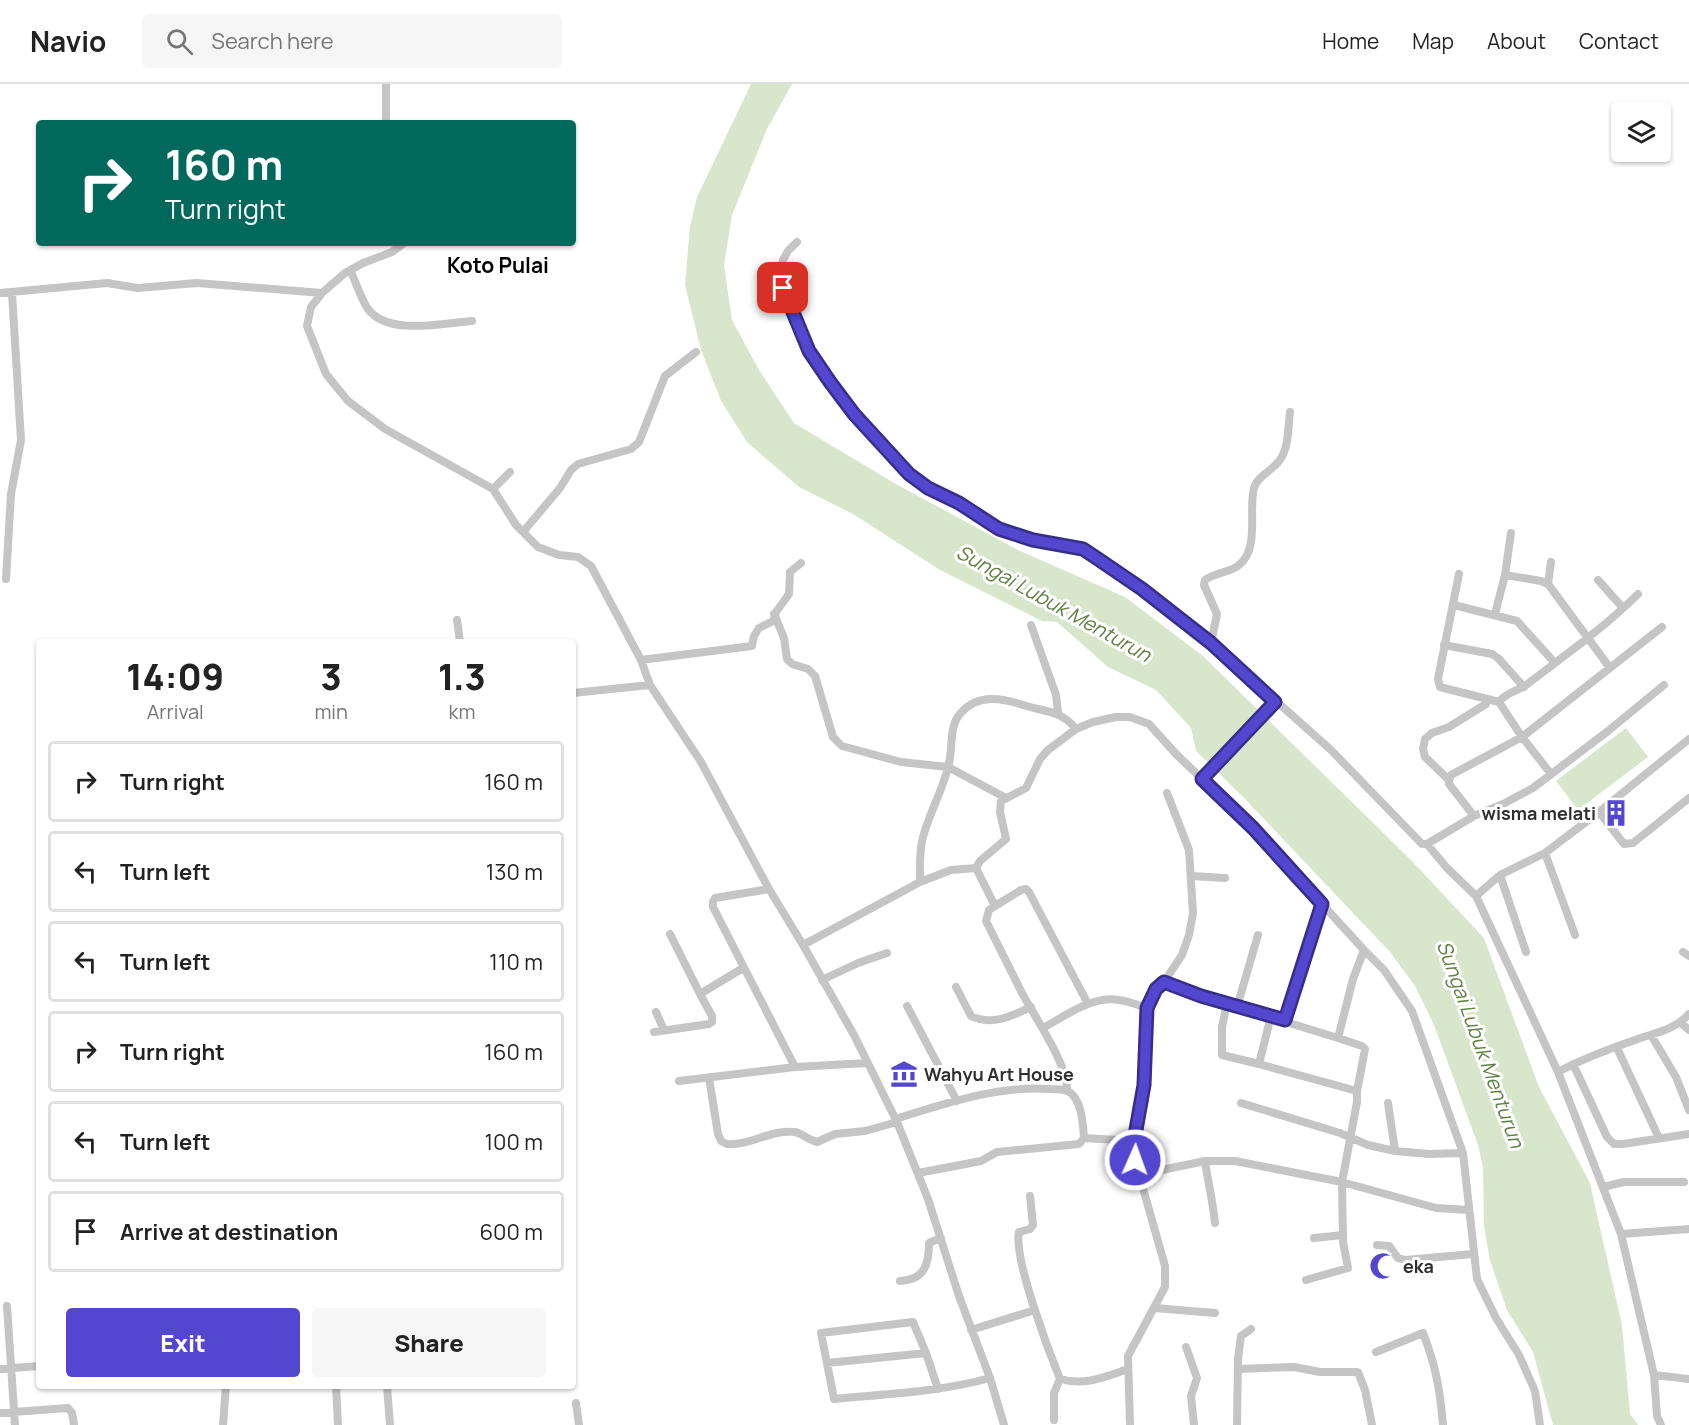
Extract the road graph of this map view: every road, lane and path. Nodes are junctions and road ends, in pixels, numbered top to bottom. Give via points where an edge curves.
1 (386, 84) edge
2 (386, 120) edge
3 (797, 242) dead end
4 (400, 246) edge
5 (350, 270) junction
6 (0, 293) edge
7 (12, 293) junction
8 (322, 293) junction
9 (472, 321) dead end
10 (696, 352) dead end
11 (1290, 411) dead end
12 (510, 472) dead end
13 (494, 489) junction
14 (523, 532) junction
15 (1511, 533) dead end
16 (1551, 562) dead end
17 (801, 563) dead end
18 (1459, 574) dead end
19 (1505, 575) junction
20 (6, 579) dead end
21 (1598, 580) dead end
22 (1548, 584) junction
23 (1638, 594) dead end
24 (1454, 605) junction
25 (1623, 608) junction
26 (774, 614) junction
27 (1495, 614) junction
28 (457, 620) dead end
29 (1030, 625) dead end
30 (1662, 627) dead end
31 (1588, 638) junction
32 (460, 639) edge
33 (1211, 643) junction
34 (1444, 645) junction
35 (641, 660) junction
36 (1554, 662) junction
37 (1610, 668) junction
38 (650, 685) junction
39 (1664, 685) dead end
40 (1524, 687) junction
41 (576, 693) edge
42 (1486, 700) junction
43 (1499, 702) junction
44 (1273, 704) junction
45 (1058, 713) junction
46 (1076, 729) junction
47 (1522, 736) junction
48 (1689, 739) edge
49 (948, 766) junction
50 (1551, 774) junction
51 (1204, 777) junction
52 (1449, 780) junction
53 (1167, 793) dead end
54 (1006, 798) junction
55 (1689, 798) edge
56 (1599, 812) junction
57 (1473, 816) junction
58 (1427, 844) junction
59 (1545, 853) junction
60 (976, 868) junction
61 (1500, 875) junction
62 (1191, 876) junction
63 (1225, 878) dead end
64 (920, 882) junction
65 (769, 890) junction
66 (1476, 896) junction
67 (1322, 904) junction
68 (995, 906) junction
69 (670, 934) dead end
70 (1258, 935) dead end
71 (1575, 935) dead end
72 (803, 945) junction
73 (1364, 950) junction
74 (887, 952) dead end
75 (1526, 952) dead end
76 (743, 968) junction
77 (822, 980) junction
78 (1164, 982) junction
79 (956, 987) dead end
80 (700, 994) junction
81 (1227, 1003) junction
82 (1088, 1004) junction
83 (907, 1006) dead end
84 (1030, 1007) junction
85 (1237, 1007) junction
86 (1147, 1008) junction
87 (656, 1012) dead end
88 (1689, 1014) edge
89 (1271, 1016) junction
90 (1285, 1020) junction
91 (1681, 1023) junction
92 (1043, 1028) junction
93 (664, 1030) junction
94 (1689, 1030) edge
95 (654, 1032) dead end
96 (1651, 1035) junction
97 (1338, 1038) junction
98 (1617, 1048) junction
99 (867, 1063) junction
100 (1259, 1064) junction
101 (1573, 1064) junction
102 (795, 1067) junction
103 (1558, 1072) junction
104 (709, 1078) junction
105 (679, 1081) dead end
106 (1067, 1091) junction
107 (1357, 1091) junction
108 (957, 1101) junction
109 (1241, 1103) dead end
110 (1388, 1103) dead end
111 (1689, 1110) edge
112 (896, 1121) junction
113 (1689, 1134) edge
114 (1350, 1137) junction
115 (1084, 1138) junction
116 (1659, 1138) junction
117 (1134, 1141) junction
118 (1395, 1151) junction
119 (1463, 1153) junction
120 (1205, 1161) junction
121 (918, 1173) junction
122 (1137, 1175) junction
123 (1342, 1182) junction
124 (1684, 1182) dead end
125 (1603, 1187) junction
126 (1030, 1197) dead end
127 (1469, 1210) junction
128 (1215, 1223) dead end
129 (1689, 1229) edge
130 (1621, 1234) junction
131 (1343, 1236) junction
132 (941, 1238) junction
133 (1314, 1238) dead end
134 (1377, 1245) dead end
135 (1473, 1254) junction
136 (1306, 1280) dead end
137 (900, 1281) dead end
138 (7, 1306) dead end
139 (1155, 1308) junction
140 (1035, 1310) junction
141 (1215, 1313) dead end
142 (1251, 1329) dead end
143 (971, 1330) junction
144 (1186, 1347) dead end
145 (1376, 1352) dead end
146 (926, 1353) junction
147 (827, 1363) junction
148 (36, 1366) edge
149 (12, 1368) junction
150 (0, 1369) edge
151 (1238, 1369) junction
152 (1128, 1370) junction
153 (1654, 1375) junction
154 (990, 1378) junction
155 (1060, 1379) junction
156 (1689, 1379) edge
157 (226, 1389) edge
158 (336, 1389) edge
159 (387, 1389) edge
160 (938, 1389) junction
161 (576, 1403) dead end
162 (0, 1413) edge
163 (14, 1413) junction
164 (1054, 1420) dead end
165 (15, 1425) edge
166 (74, 1425) edge
167 (223, 1425) edge
168 (338, 1425) edge
169 (390, 1425) edge
170 (579, 1425) edge
171 (1004, 1425) edge
172 (1130, 1425) edge
173 (1194, 1425) edge
174 (1237, 1425) edge
175 (1372, 1425) edge
176 (1443, 1425) edge
177 (1540, 1425) edge
178 (1661, 1425) edge

1 - 2 street
3 - 33 street via 783,260 779,276 803,339 843,401 909,474 999,529 1083,549
4 - 5 street
5 - 8 street
5 - 9 street via 367,307 387,323 400,326
6 - 7 street
7 - 8 street via 107,283 138,288 197,283
7 - 20 street via 21,440 11,494
8 - 13 street via 311,307 307,326 326,374 348,401 385,429
10 - 14 street via 666,376 639,442 631,449 578,464
11 - 33 street via 1284,454 1254,488 1248,550 1239,565 1205,580 1216,614
12 - 13 street
13 - 14 street
14 - 35 street via 538,547 578,557 591,566
15 - 19 street
16 - 22 street
17 - 26 street via 790,572 789,594
18 - 24 street
19 - 22 street
19 - 27 street
21 - 25 street
22 - 31 street
23 - 25 street
24 - 27 street
24 - 34 street
25 - 31 street
26 - 35 street via 773,621 759,628 750,647
26 - 49 street via 788,659 815,676 837,743 901,762
27 - 36 street via 1517,621
28 - 32 street
29 - 45 street via 1056,695
30 - 37 street
31 - 36 street
31 - 37 street
33 - 44 street
34 - 40 street via 1492,654
34 - 42 street via 1440,687
35 - 38 street
36 - 40 street
37 - 47 street
38 - 41 street
38 - 65 street via 701,762
39 - 50 street
40 - 43 street
42 - 43 street
42 - 52 street via 1486,704 1425,739 1425,757
43 - 47 street
44 - 51 street
44 - 58 street via 1331,750 1417,840
45 - 46 street
45 - 49 street via 1005,699 974,703 955,721
46 - 51 street via 1116,717 1149,724
46 - 54 street via 1040,759 1026,788
47 - 50 street
47 - 52 street via 1451,775
48 - 56 street
49 - 54 street
49 - 64 street via 922,839
50 - 57 street via 1503,804
51 - 67 street
52 - 57 street
53 - 62 street via 1189,850
54 - 60 street via 1000,805 1005,840
55 - 56 street via 1628,845
56 - 59 street
57 - 58 street
58 - 66 street
59 - 61 street
59 - 71 street
60 - 64 street via 951,870
60 - 68 street
61 - 66 street
61 - 75 street
62 - 63 street
62 - 78 street via 1193,914 1189,934 1182,955
64 - 72 street
65 - 72 street
65 - 76 street via 715,898 713,902
66 - 103 street
67 - 73 street
67 - 90 street
68 - 82 street via 1021,890 1029,892
68 - 84 street via 989,910 986,921
69 - 80 street
70 - 85 street
72 - 77 street
73 - 97 street
73 - 119 street via 1384,970 1412,1011
74 - 77 street
76 - 80 street
76 - 102 street
77 - 99 street
78 - 81 street
78 - 86 street
79 - 84 street via 971,1016 976,1018 1003,1020
80 - 93 street via 712,1022
81 - 85 street
81 - 100 street via 1222,1055
82 - 86 street via 1111,999
82 - 92 street
83 - 108 street
84 - 92 street
85 - 89 street
86 - 117 street via 1144,1085
87 - 93 street
88 - 91 street
89 - 90 street
89 - 100 street
90 - 97 street
91 - 94 street
91 - 96 street
92 - 106 street via 1066,1079
93 - 95 street
96 - 98 street
96 - 111 street via 1676,1077
97 - 107 street via 1365,1048
98 - 101 street
98 - 116 street
99 - 102 street
99 - 112 street
100 - 107 street
101 - 103 street
101 - 116 street via 1610,1141 1618,1145
102 - 104 street
103 - 125 street
104 - 105 street
104 - 112 street via 718,1134 727,1144 790,1132 817,1142 835,1134 865,1131
106 - 108 street via 1012,1091
106 - 115 street via 1077,1101
107 - 114 street
108 - 112 street
109 - 114 street
110 - 118 street
112 - 121 street
113 - 116 street
114 - 118 street
114 - 123 street
115 - 117 street
115 - 121 street via 1077,1145 997,1152 981,1161
117 - 122 street
118 - 119 street
119 - 127 street
120 - 122 street
120 - 123 street via 1235,1161
120 - 128 street
121 - 132 street
122 - 139 street via 1165,1266 1165,1287
123 - 127 street via 1436,1208
123 - 131 street
124 - 125 street via 1624,1182
125 - 130 street
126 - 140 street via 1033,1226 1019,1232 1018,1240
127 - 135 street
129 - 130 street
130 - 153 street
131 - 133 street
131 - 136 street via 1348,1268
132 - 137 street via 929,1243 925,1269 918,1277
132 - 143 street
134 - 135 street via 1389,1246 1398,1258 1405,1260
135 - 177 street via 1477,1279 1520,1355 1535,1391
138 - 149 street
139 - 141 street
139 - 152 street via 1128,1356
140 - 143 street
140 - 155 street
142 - 151 street via 1241,1336
143 - 154 street
144 - 173 street via 1197,1378 1191,1396
145 - 176 street via 1423,1333 1440,1386
146 - 147 street
146 - 147 street via 911,1322 822,1331
146 - 160 street
147 - 160 street via 834,1399
148 - 149 street
149 - 150 street
149 - 163 street
151 - 174 street
151 - 175 street via 1293,1367 1357,1372
152 - 155 street via 1095,1381 1076,1383
152 - 172 street
153 - 156 street
153 - 178 street
154 - 160 street
154 - 171 street
155 - 164 street via 1054,1393
157 - 167 street
158 - 168 street
159 - 169 street
161 - 170 street
162 - 163 street
163 - 165 street
163 - 166 street via 68,1408

